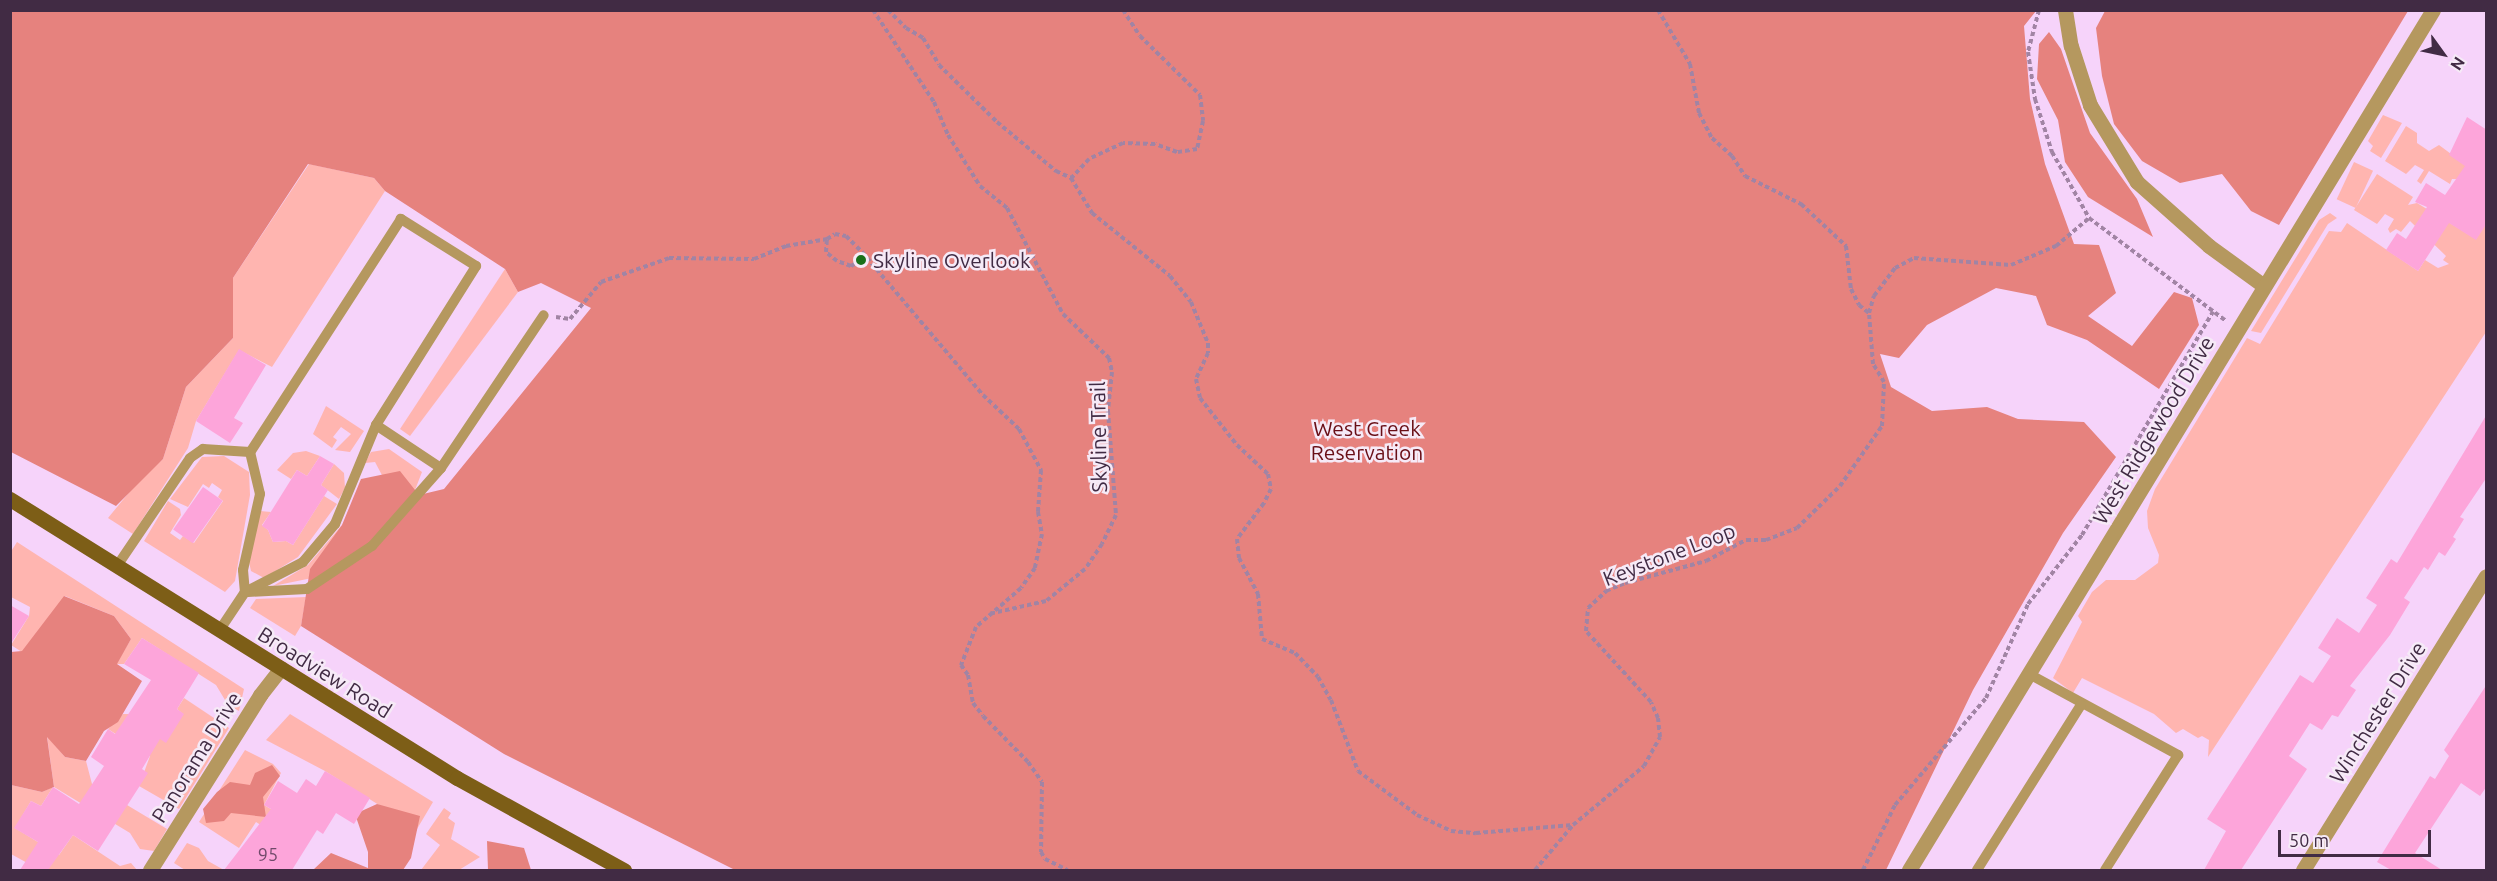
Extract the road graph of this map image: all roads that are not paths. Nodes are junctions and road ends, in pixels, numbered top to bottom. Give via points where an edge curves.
1 (2065, 10) edge
2 (2433, 10) edge
3 (2264, 285) junction
4 (544, 315) road end
5 (376, 425) junction
6 (250, 452) junction
7 (441, 468) junction
8 (10, 499) edge
9 (117, 566) junction
10 (2487, 576) edge
11 (245, 592) junction
12 (219, 631) junction
13 (281, 668) junction
14 (2029, 674) junction
15 (2081, 705) junction
16 (150, 870) edge
17 (624, 870) edge
18 (1909, 870) edge
19 (1977, 870) edge
20 (2105, 870) edge
21 (2303, 870) edge

1 - 3 street via 2070,46 2090,105 2137,182 2209,246
2 - 3 street, West Ridgewood Drive
3 - 14 street, West Ridgewood Drive
4 - 7 lane
5 - 6 lane via 476,266 401,219
5 - 7 lane
5 - 11 lane via 335,524 303,562
6 - 9 lane via 203,449 189,458
6 - 11 lane via 260,495 243,570
7 - 11 lane via 372,546 307,589
8 - 9 main road, Broadview Road
9 - 12 main road, Broadview Road
10 - 21 street, Winchester Drive
11 - 12 lane
12 - 13 main road, Broadview Road
13 - 16 street, Panorama Drive
13 - 17 main road, Broadview Road via 457,778
14 - 15 lane
14 - 18 street, West Ridgewood Drive
15 - 19 lane
15 - 20 lane via 2178,755

